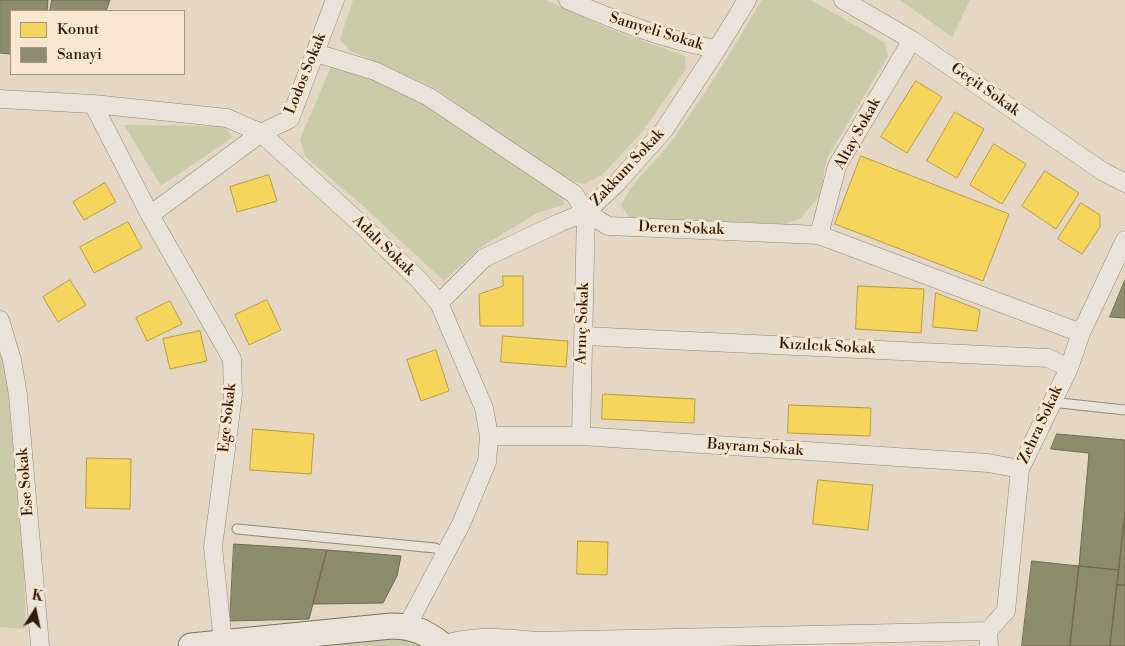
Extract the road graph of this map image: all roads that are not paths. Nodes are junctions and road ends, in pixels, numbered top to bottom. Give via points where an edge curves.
1 (335, 0) edge
2 (568, 0) edge
3 (747, 0) edge
4 (843, 0) edge
5 (912, 40) junction
6 (717, 49) junction
7 (316, 53) junction
8 (0, 99) edge
9 (94, 104) junction
10 (261, 133) junction
11 (1125, 184) edge
12 (586, 212) junction
13 (150, 215) junction
14 (818, 234) junction
15 (1125, 240) edge
16 (439, 303) junction
17 (0, 320) edge
18 (1081, 333) junction
19 (584, 336) junction
20 (1068, 368) junction
21 (1051, 402) junction
22 (1125, 410) edge
23 (489, 436) junction
24 (580, 436) junction
25 (1020, 469) junction
26 (237, 529) dead end
27 (445, 553) junction
28 (407, 626) junction
29 (989, 638) edge
30 (223, 642) junction
31 (40, 646) edge
32 (191, 646) edge
33 (443, 646) edge

1 - 7 street, Lodos Sokak
2 - 6 street, Samyeli Sokak via 616,21
3 - 6 street, Zakkum Sokak
4 - 5 street, Geçit Sokak
5 - 11 street, Geçit Sokak
5 - 14 street, Altay Sokak via 837,166
6 - 12 street, Zakkum Sokak via 664,130
7 - 10 street, Lodos Sokak via 290,118
7 - 12 street, Deren Sokak via 375,71 429,97 574,194
8 - 9 street, Adalı Sokak
9 - 10 street, Adalı Sokak via 227,118
9 - 13 street, Ege Sokak
10 - 13 street
10 - 16 street, Adalı Sokak via 372,234
12 - 14 street, Deren Sokak via 608,226
12 - 16 street, Zakkum Sokak via 484,258
12 - 19 street, Arnıç Sokak
13 - 30 street, Ege Sokak via 232,360 233,395 212,547
14 - 18 street, Deren Sokak
15 - 18 street, Zehra Sokak
16 - 23 street, Adalı Sokak via 484,408
17 - 31 street, Ese Sokak via 18,396
18 - 20 street, Zehra Sokak
19 - 20 street, Kızılcık Sokak via 1048,358
19 - 24 street, Arnıç Sokak
20 - 21 street, Zehra Sokak
21 - 22 lane
21 - 25 street, Zehra Sokak
23 - 24 street, Bayram Sokak
23 - 27 street, Adalı Sokak via 488,462
24 - 25 street, Bayram Sokak via 988,463
25 - 29 street, Zehra Sokak via 1006,611
26 - 27 lane via 435,548
27 - 28 street, Adalı Sokak
28 - 30 main road
28 - 33 main road via 427,634
29 - 33 street via 547,641 474,638
30 - 32 main road

